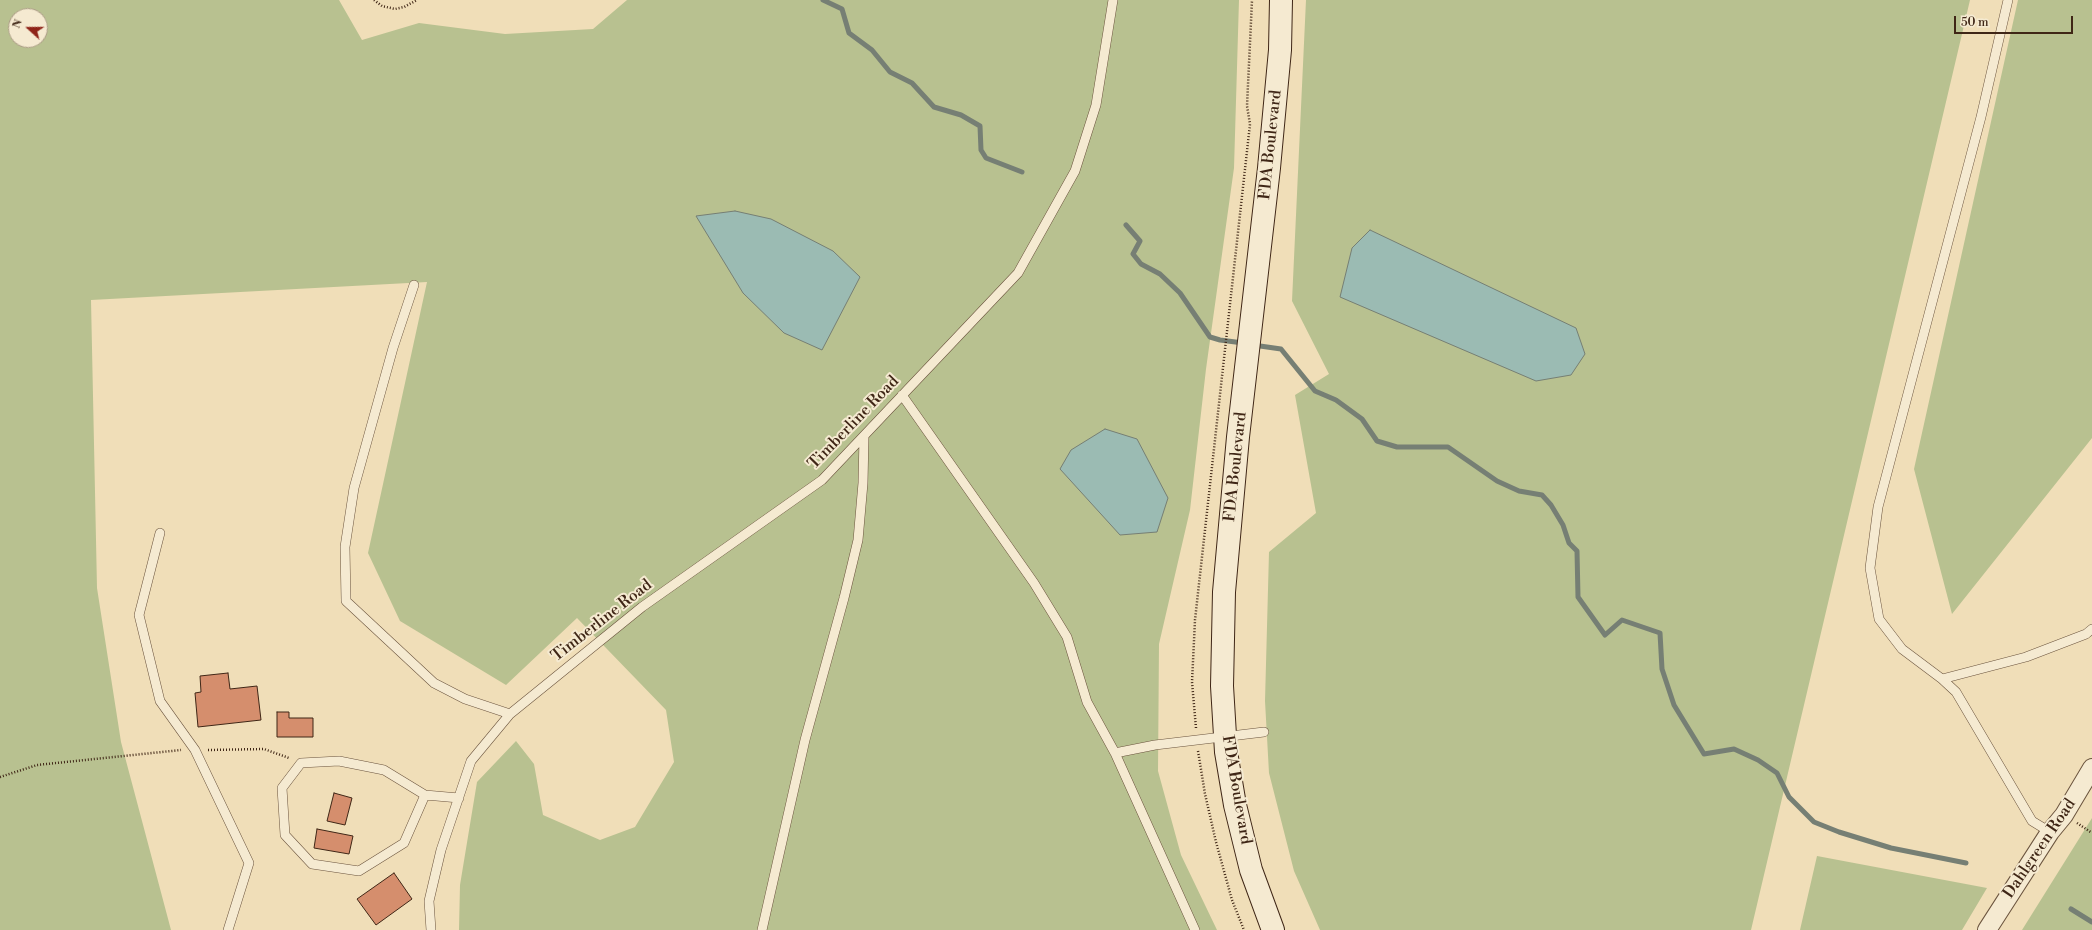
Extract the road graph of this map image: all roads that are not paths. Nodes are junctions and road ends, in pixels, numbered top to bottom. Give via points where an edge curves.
1 (1113, 0) edge
2 (1281, 0) edge
3 (2008, 0) edge
4 (414, 285) dead end
5 (902, 395) junction
6 (864, 436) junction
7 (160, 533) dead end
8 (2092, 629) edge
9 (1942, 679) junction
10 (510, 714) junction
11 (1264, 732) dead end
12 (1225, 737) junction
13 (1115, 754) junction
14 (2092, 768) edge
15 (425, 795) junction
16 (459, 798) junction
17 (2050, 832) junction
18 (228, 930) edge
19 (430, 930) edge
20 (762, 930) edge
21 (1195, 930) edge
22 (1273, 930) edge
23 (1987, 930) edge

1 - 5 lane, Timberline Road via 1096,105 1075,171 1018,273
2 - 12 street, FDA Boulevard via 1280,50 1269,168 1238,437 1224,592 1222,686
3 - 9 lane via 1978,132 1878,507 1870,568 1879,619 1902,649
4 - 10 lane via 393,348 354,488 345,546 346,601 434,683 465,699
5 - 6 lane, Timberline Road
5 - 13 lane via 1012,550 1067,636 1087,702
6 - 10 lane, Timberline Road via 822,480 642,607
6 - 20 lane via 858,540 805,740
7 - 18 lane via 139,615 160,702 195,750 249,863
8 - 9 lane via 2086,634 2026,657
9 - 17 lane via 1956,692 2032,821
10 - 16 lane, Timberline Road via 471,761
11 - 12 lane
12 - 13 lane via 1155,745
12 - 22 street, FDA Boulevard via 1235,805 1251,870
13 - 21 lane
14 - 17 street, Dahlgreen Road via 2064,816
15 - 15 lane via 384,770 339,761 301,763 282,788 285,835 312,864 359,871 404,844
15 - 16 lane
16 - 19 lane via 429,901
17 - 23 street, Dahlgreen Road

